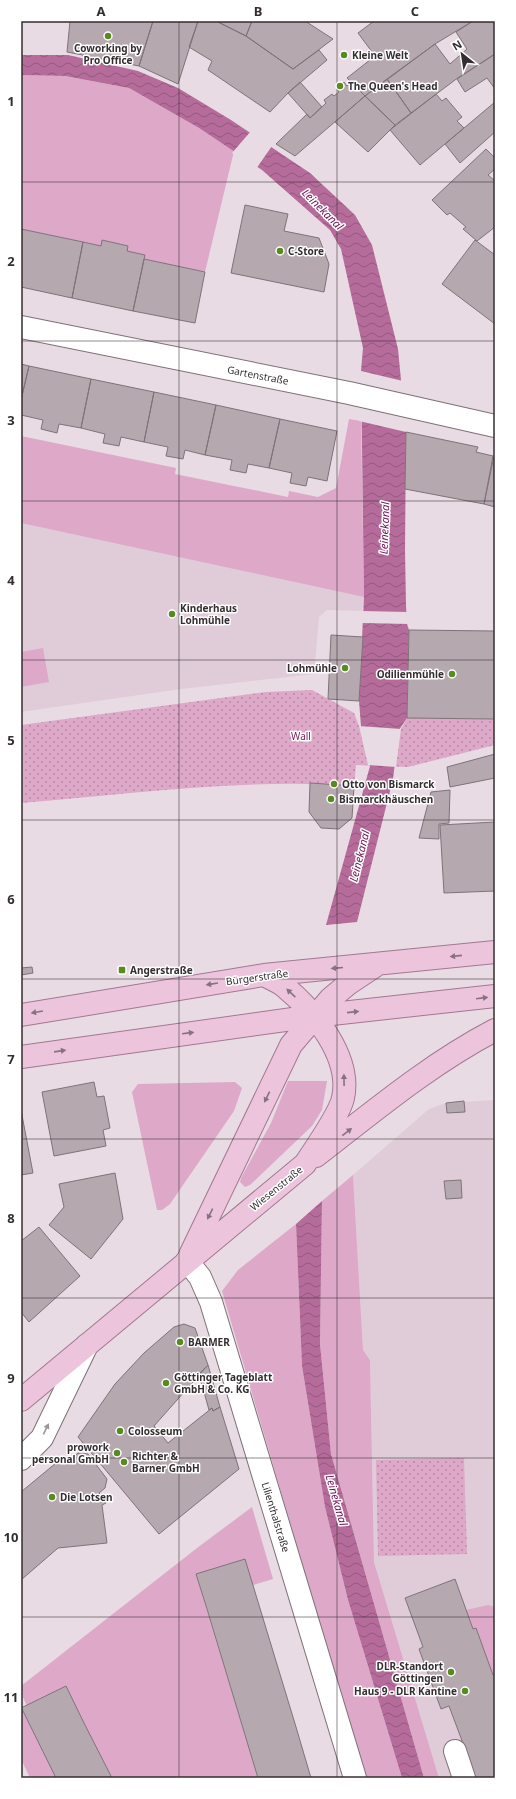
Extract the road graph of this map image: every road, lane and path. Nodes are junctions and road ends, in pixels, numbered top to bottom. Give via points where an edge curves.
1 (21, 327) edge
2 (495, 426) edge
3 (495, 952) edge
4 (376, 965) junction
5 (264, 975) junction
6 (495, 996) edge
7 (21, 1015) edge
8 (314, 1016) junction
9 (495, 1030) edge
10 (21, 1057) edge
11 (306, 1164) junction
12 (187, 1261) junction
13 (87, 1345) junction
14 (21, 1400) edge
15 (21, 1459) edge
16 (454, 1751) dead end
17 (355, 1778) edge
18 (464, 1778) edge

1 - 2 street, Gartenstraße
3 -> 4 main road, Bürgerstraße
4 -> 5 main road, Bürgerstraße
4 - 8 main road via 348,984
5 -> 7 main road, Bürgerstraße
8 -> 5 main road, Wiesenstraße via 284,986
8 -> 6 main road
10 -> 8 main road
11 -> 8 main road, Wiesenstraße via 343,1100 345,1087 341,1059
8 -> 12 main road via 282,1061 272,1088
11 -> 9 main road via 420,1075
11 - 12 main road, Wiesenstraße
12 - 13 main road, Wiesenstraße
12 - 17 street, Lilienthalstraße via 200,1278 211,1302
13 - 14 main road, Wiesenstraße
15 -> 13 street, Wiesenstraße via 42,1438
16 - 18 street

